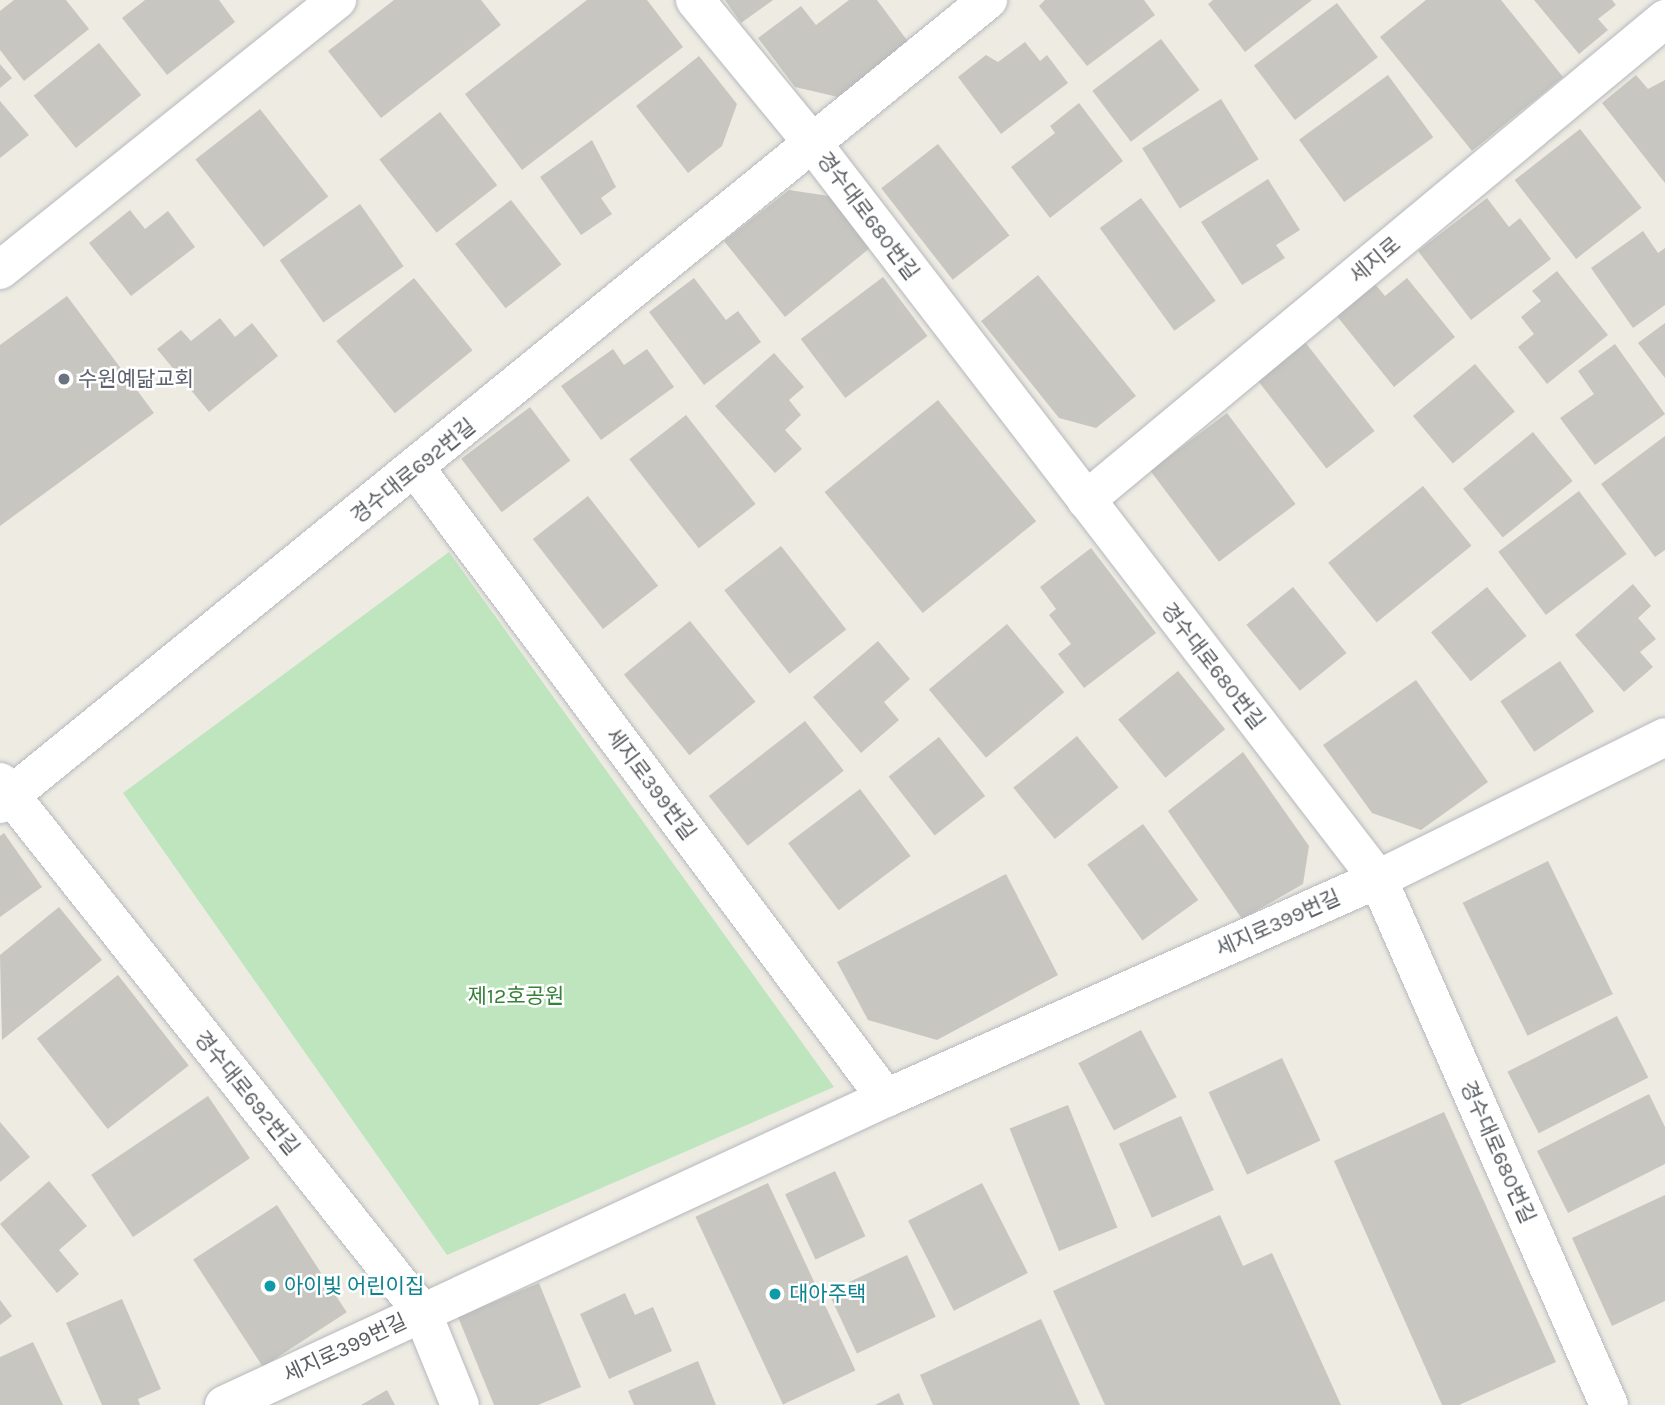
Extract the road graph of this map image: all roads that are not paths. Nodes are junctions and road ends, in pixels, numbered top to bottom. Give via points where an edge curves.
1 (337, 0) edge
2 (695, 0) edge
3 (989, 0) edge
4 (1665, 19) edge
5 (810, 141) junction
6 (0, 270) edge
7 (416, 469) junction
8 (1086, 500) junction
9 (1665, 737) edge
10 (4, 794) edge
11 (1378, 879) junction
12 (887, 1098) junction
13 (422, 1312) junction
14 (224, 1405) edge
15 (460, 1405) edge
16 (1609, 1405) edge

1 - 6 street
2 - 5 street, 경수대로680번길
3 - 5 street
4 - 8 street, 세지로
5 - 7 street, 경수대로692번길
5 - 8 street, 경수대로680번길
7 - 10 street, 경수대로692번길
7 - 12 street, 세지로399번길
8 - 11 street, 경수대로680번길
9 - 11 street, 세지로399번길
10 - 13 street, 경수대로692번길
11 - 12 street, 세지로399번길
11 - 16 street, 경수대로680번길
12 - 13 street, 세지로399번길
13 - 14 street, 세지로399번길
13 - 15 street, 경수대로692번길

